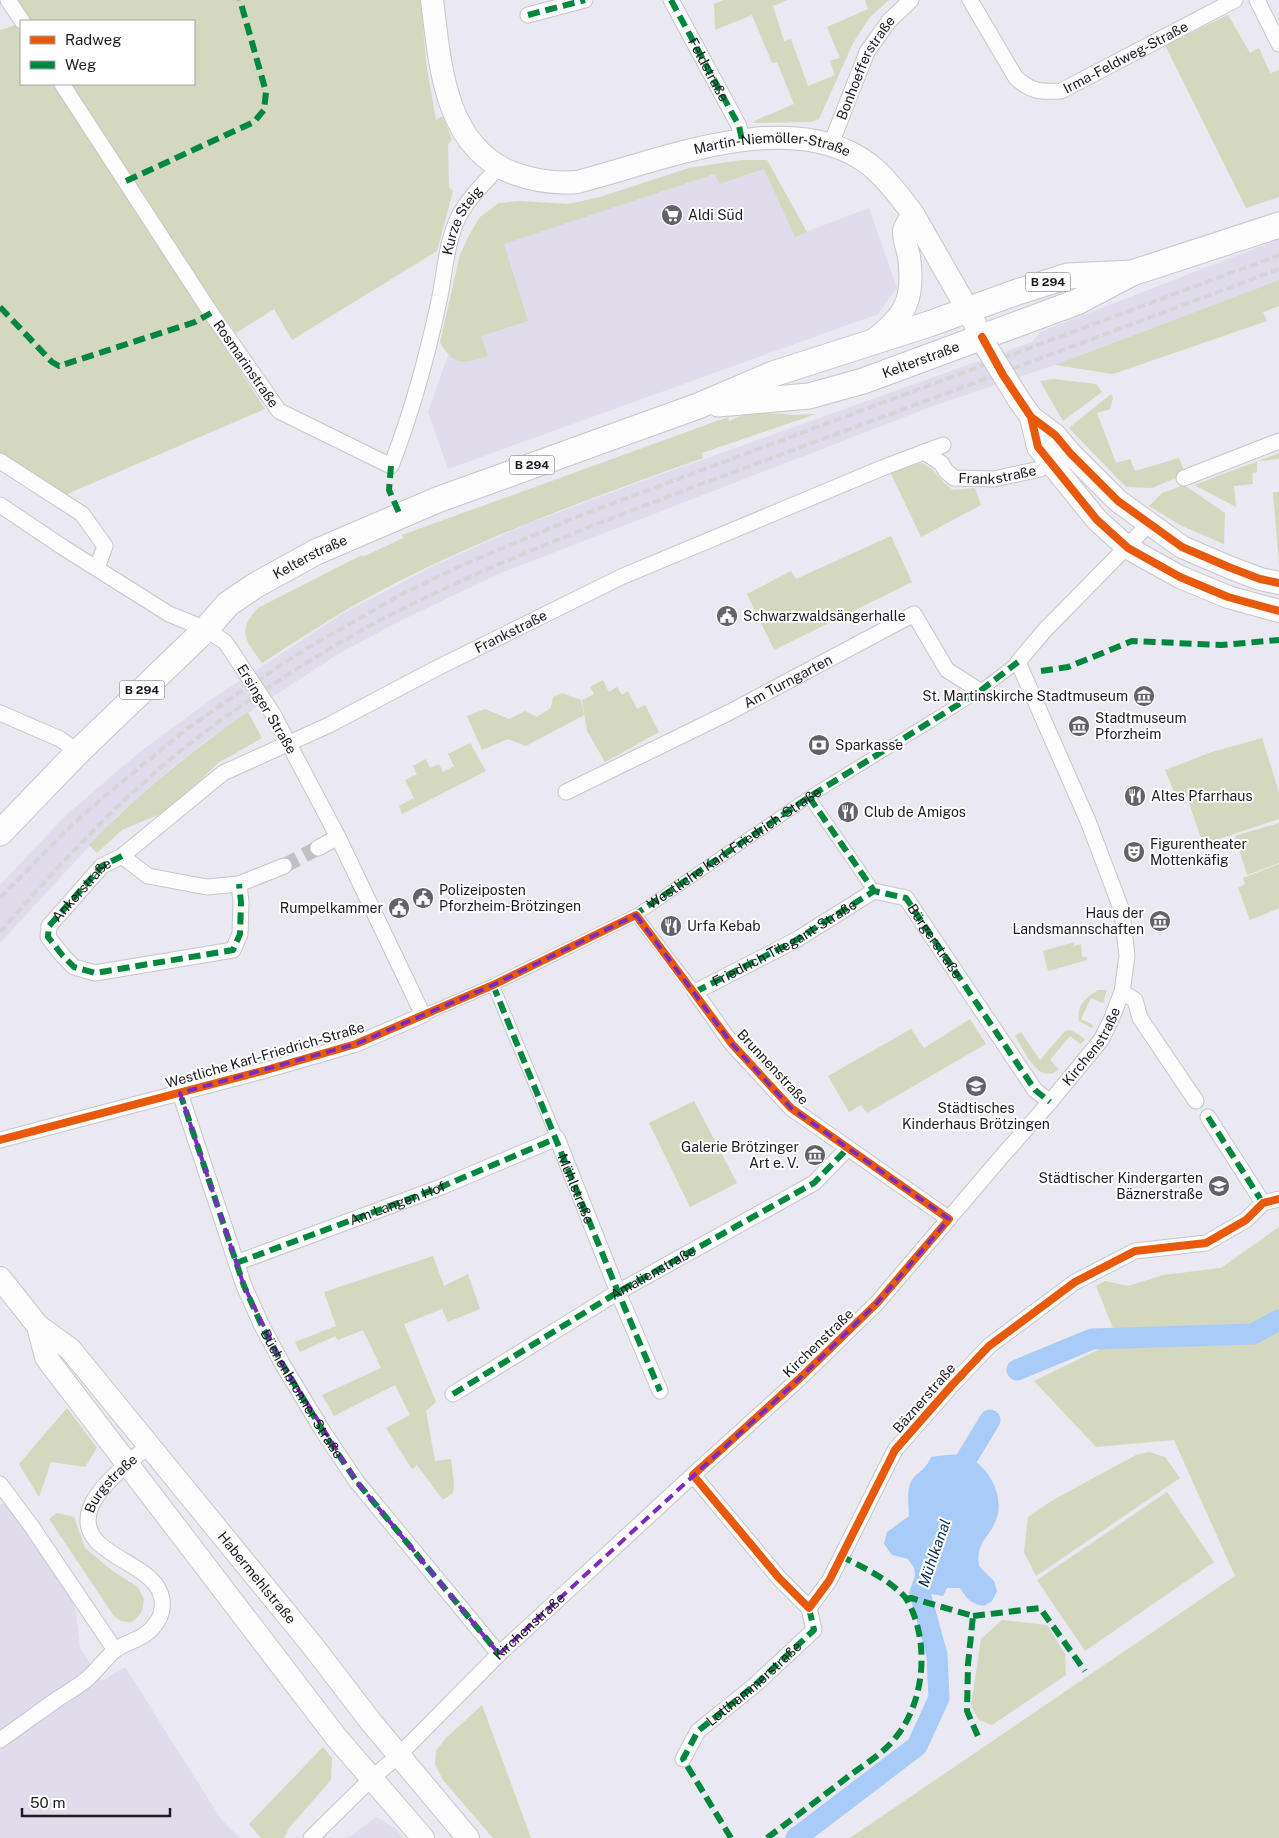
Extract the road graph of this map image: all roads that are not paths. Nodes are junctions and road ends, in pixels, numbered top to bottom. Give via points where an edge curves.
1 (8, 0) edge
2 (432, 0) edge
3 (585, 0) edge
4 (671, 0) edge
5 (911, 0) edge
6 (970, 0) edge
7 (1235, 0) edge
8 (1257, 0) edge
9 (528, 15) dead end
10 (21, 20) edge
11 (1279, 44) edge
12 (63, 85) edge
13 (742, 140) junction
14 (831, 144) junction
15 (500, 166) junction
16 (913, 214) junction
17 (1279, 225) edge
18 (1132, 273) junction
19 (968, 310) junction
20 (870, 342) junction
21 (984, 343) junction
22 (698, 406) junction
23 (1025, 409) junction
24 (1279, 441) edge
25 (942, 445) dead end
26 (924, 452) junction
27 (0, 461) edge
28 (1050, 463) junction
29 (391, 466) joint
30 (1184, 478) dead end
31 (0, 505) edge
32 (1149, 524) junction
33 (1128, 548) junction
34 (97, 568) junction
35 (1279, 583) edge
36 (1279, 611) edge
37 (206, 629) junction
38 (1018, 662) junction
39 (980, 691) junction
40 (0, 713) edge
41 (287, 743) junction
42 (78, 752) junction
43 (566, 792) dead end
44 (808, 797) junction
45 (0, 833) edge
46 (338, 837) junction
47 (318, 848) tunnel mouth
48 (122, 856) junction
49 (284, 866) tunnel mouth
50 (239, 884) junction
51 (874, 891) junction
52 (636, 915) junction
53 (493, 985) junction
54 (695, 992) junction
55 (1122, 992) junction
56 (423, 1015) junction
57 (180, 1093) junction
58 (1196, 1101) dead end
59 (1050, 1102) junction
60 (1208, 1117) dead end
61 (556, 1138) junction
62 (0, 1140) edge
63 (848, 1148) junction
64 (1279, 1198) edge
65 (1263, 1203) junction
66 (949, 1219) junction
67 (236, 1263) junction
68 (0, 1278) edge
69 (618, 1292) junction
70 (38, 1326) junction
71 (660, 1391) dead end
72 (453, 1394) dead end
73 (149, 1446) junction
74 (128, 1463) junction
75 (693, 1475) junction
76 (0, 1484) edge
77 (808, 1608) junction
78 (115, 1650) junction
79 (499, 1654) junction
80 (0, 1740) edge
81 (399, 1755) junction
82 (683, 1759) dead end
83 (372, 1778) junction
84 (311, 1838) edge
85 (423, 1838) edge
86 (468, 1838) edge

1 - 10 street
2 - 15 main road via 443,74 456,117 478,151
3 - 9 street
4 - 13 street, Feldstraße via 739,126
5 - 14 street, Bonhoefferstraße via 889,20 867,52
6 - 7 street, Irma-Feldweg-Straße via 1016,78 1026,87 1040,92 1061,91
8 - 11 street
12 - 29 street, Rosmarinstraße via 279,411
13 - 14 main road, Martin-Niemöller-Straße via 803,138
13 - 15 main road, Martin-Niemöller-Straße via 688,151 577,182 543,182
14 - 16 main road, Martin-Niemöller-Straße via 870,166 894,189
15 - 29 street, Kurze Steig via 469,199 458,217 450,240 421,374
16 - 19 main road, Martin-Niemöller-Straße
16 - 20 main road via 904,231 911,278 910,295 901,315
17 - 18 main road, Kelterstraße / B 294
18 - 19 main road, Kelterstraße / B 294 via 1068,276
18 - 21 main road, Kelterstraße / B 294
19 - 20 main road, Kelterstraße / B 294
19 - 21 main road, Martin-Niemöller-Straße
20 - 22 main road, Kelterstraße / B 294 via 773,374
21 - 22 main road, Kelterstraße / B 294 via 809,396
21 - 23 main road, bridge
22 - 37 main road, Kelterstraße / B 294 via 437,500 367,529 256,585 228,604
23 - 28 main road via 1038,447
23 - 32 main road via 1118,501
24 - 30 street
25 - 26 street, Frankstraße
26 - 28 street, Frankstraße via 941,463 954,478 994,479 1040,469
26 - 41 street, Frankstraße via 621,577
27 - 34 street via 82,514 105,546
28 - 33 main road via 1097,520
31 - 34 street, Ersinger Straße
32 - 33 street, Westliche Karl-Friedrich-Straße
32 - 35 main road via 1182,547 1260,579
33 - 36 main road via 1212,591
33 - 38 street, Westliche Karl-Friedrich-Straße via 1045,630
34 - 37 street, Ersinger Straße via 169,614
37 - 41 street, Ersinger Straße, bridge via 230,649 273,714
37 - 42 main road, Kelterstraße / B 294
38 - 39 street, Westliche Karl-Friedrich-Straße
38 - 55 street, Kirchenstraße via 1088,821 1122,911 1127,956
39 - 43 street, Am Turngarten via 947,670 914,614 754,700
39 - 44 street, Westliche Karl-Friedrich-Straße
40 - 42 street via 60,739
41 - 46 street, Ersinger Straße
41 - 48 street, Frankstraße via 223,773
42 - 45 main road, Kelterstraße / B 294
44 - 51 street
44 - 52 street, Westliche Karl-Friedrich-Straße
46 - 47 street
46 - 56 street, Ersinger Straße
48 - 50 street, Ankerstraße via 148,876 207,887
48 - 50 street, Ankerstraße via 102,866 49,926 48,937 74,967 95,973 232,950 240,934
49 - 50 street, Ankerstraße
51 - 54 street, Friedrich-Tilegant-Straße via 796,940
51 - 59 street, Bürgerstraße via 906,898 1035,1090
52 - 53 street, Westliche Karl-Friedrich-Straße
52 - 54 street, Brunnenstraße
53 - 56 street, Westliche Karl-Friedrich-Straße
53 - 61 street, Mühlstraße
54 - 63 street, Brunnenstraße via 732,1044 791,1108
55 - 58 street, Kirchenstraße via 1135,1000 1140,1018
55 - 59 street, Kirchenstraße via 1100,1040
56 - 57 street, Westliche Karl-Friedrich-Straße via 356,1044
57 - 62 street, Westliche Karl-Friedrich-Straße
57 - 67 street, Büchenbronner Straße
59 - 66 street, Kirchenstraße
60 - 65 street
61 - 67 street, Am Langen Hof via 432,1190
61 - 69 street, Mühlstraße
63 - 66 street, Brunnenstraße
63 - 69 street, Amalienstraße via 814,1184
64 - 65 street, Bäznerstraße
65 - 77 street, Bäznerstraße via 1246,1220 1206,1243 1135,1251 1075,1282 990,1346 895,1450 829,1581
66 - 75 street, Kirchenstraße via 877,1303 800,1379
67 - 79 street, Büchenbronner Straße via 262,1326 324,1433 357,1482
68 - 70 main road, Habermehlstraße
69 - 71 street, Mühlstraße
69 - 72 street, Amalienstraße
70 - 73 main road, Habermehlstraße via 70,1349
70 - 74 main road, Habermehlstraße via 46,1357
73 - 74 street, Burgstraße
73 - 81 main road, Habermehlstraße
74 - 78 street, Burgstraße via 101,1490 90,1509 88,1522 92,1535 102,1547 154,1581 161,1594 162,1607 158,1622 146,1634
74 - 83 main road, Habermehlstraße via 336,1737
75 - 77 street
75 - 79 street, Kirchenstraße
76 - 78 street
77 - 82 street, Lotthammerstraße via 814,1630 755,1685 698,1731
78 - 80 street, Burgstraße via 87,1679
79 - 81 street, Kirchenstraße
81 - 83 street, Kirchenstraße
81 - 86 main road, Habermehlstraße
83 - 84 street, Kirchenstraße
83 - 85 main road, Habermehlstraße

